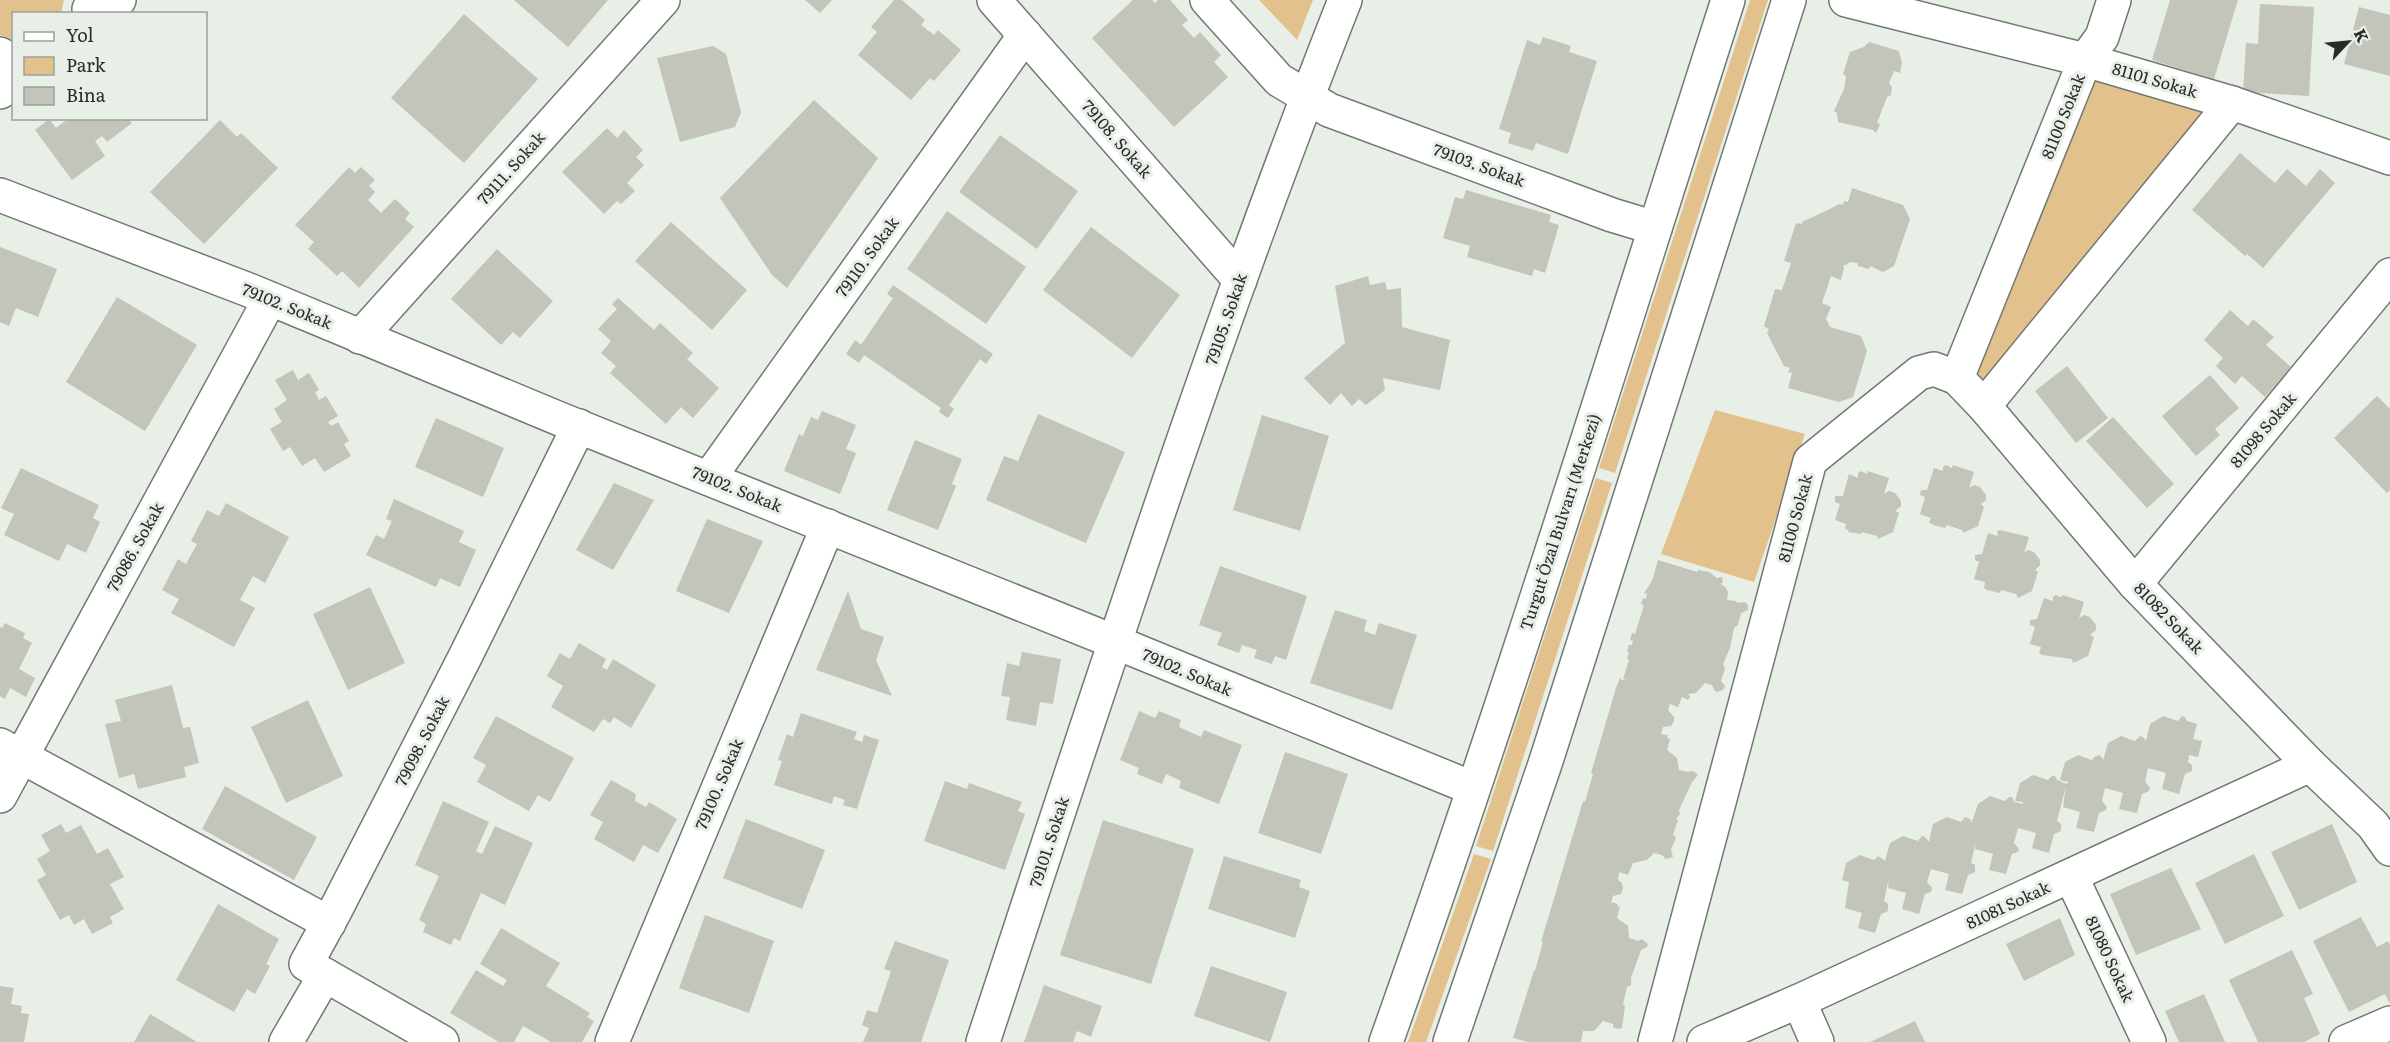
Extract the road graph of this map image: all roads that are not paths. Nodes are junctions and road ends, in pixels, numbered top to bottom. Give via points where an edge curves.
1 (663, 0) edge
2 (994, 0) edge
3 (1207, 0) edge
4 (1345, 0) edge
5 (1728, 0) edge
6 (1789, 0) edge
7 (1846, 0) edge
8 (2114, 0) edge
9 (1025, 35) junction
10 (2085, 60) junction
11 (1307, 97) junction
12 (2232, 103) junction
13 (2390, 158) edge
14 (0, 195) edge
15 (1654, 228) junction
16 (2390, 276) edge
17 (1240, 280) junction
18 (270, 299) junction
19 (360, 337) junction
20 (1957, 378) junction
21 (1984, 406) junction
22 (579, 426) junction
23 (709, 478) junction
24 (828, 526) junction
25 (2135, 584) junction
26 (1115, 642) junction
27 (11, 751) edge
28 (2310, 765) junction
29 (1472, 788) junction
30 (0, 796) edge
31 (2390, 849) edge
32 (2071, 876) junction
33 (329, 923) junction
34 (325, 975) junction
35 (1799, 1001) junction
36 (2390, 1023) edge
37 (286, 1042) edge
38 (442, 1042) edge
39 (612, 1042) edge
40 (983, 1042) edge
41 (1386, 1042) edge
42 (1450, 1042) edge
43 (1655, 1042) edge
44 (1704, 1042) edge
45 (1817, 1042) edge
46 (2149, 1042) edge
47 (2346, 1042) edge

1 - 19 street, 79111. Sokak
2 - 9 street, 79108. Sokak
3 - 11 street, 79103. Sokak via 1279,80
4 - 11 street, 79105. Sokak
5 - 15 street, Turgut Özal Bulvarı (Merkezi)
6 - 42 street via 1545,764
7 - 10 street, 81101 Sokak
8 - 10 street, 81100 Sokak via 2102,37
9 - 17 street, 79108. Sokak
9 - 23 street, 79110. Sokak
10 - 12 street, 81101 Sokak
10 - 20 street, 81100 Sokak
11 - 15 street, 79103. Sokak via 1340,114
11 - 17 street, 79105. Sokak
12 - 13 street, 81101 Sokak
12 - 21 street
14 - 18 street, 79102. Sokak
15 - 29 street, Turgut Özal Bulvarı (Merkezi)
16 - 25 street, 81098 Sokak
17 - 26 street, 79105. Sokak
18 - 19 street, 79102. Sokak
18 - 27 street, 79086. Sokak
19 - 22 street, 79102. Sokak
20 - 21 street, 81082 Sokak
20 - 43 street, 81100 Sokak via 1935,369 1919,373 1810,461
21 - 25 street, 81082 Sokak
22 - 23 street, 79102. Sokak
22 - 33 street, 79098. Sokak
23 - 24 street, 79102. Sokak
24 - 26 street, 79102. Sokak
24 - 39 street, 79100. Sokak
25 - 28 street, 81082 Sokak
26 - 29 street, 79102. Sokak
26 - 40 street, 79101. Sokak
27 - 30 street, 79086. Sokak
27 - 33 street
28 - 31 street, 81082 Sokak via 2373,825
28 - 32 street, 81081 Sokak
29 - 41 street, Turgut Özal Bulvarı (Merkezi)
32 - 35 street, 81081 Sokak
32 - 46 street, 81080 Sokak
33 - 34 street, 79098. Sokak via 306,964
34 - 37 street
34 - 38 street
35 - 44 street, 81081 Sokak
35 - 45 street
36 - 47 street

